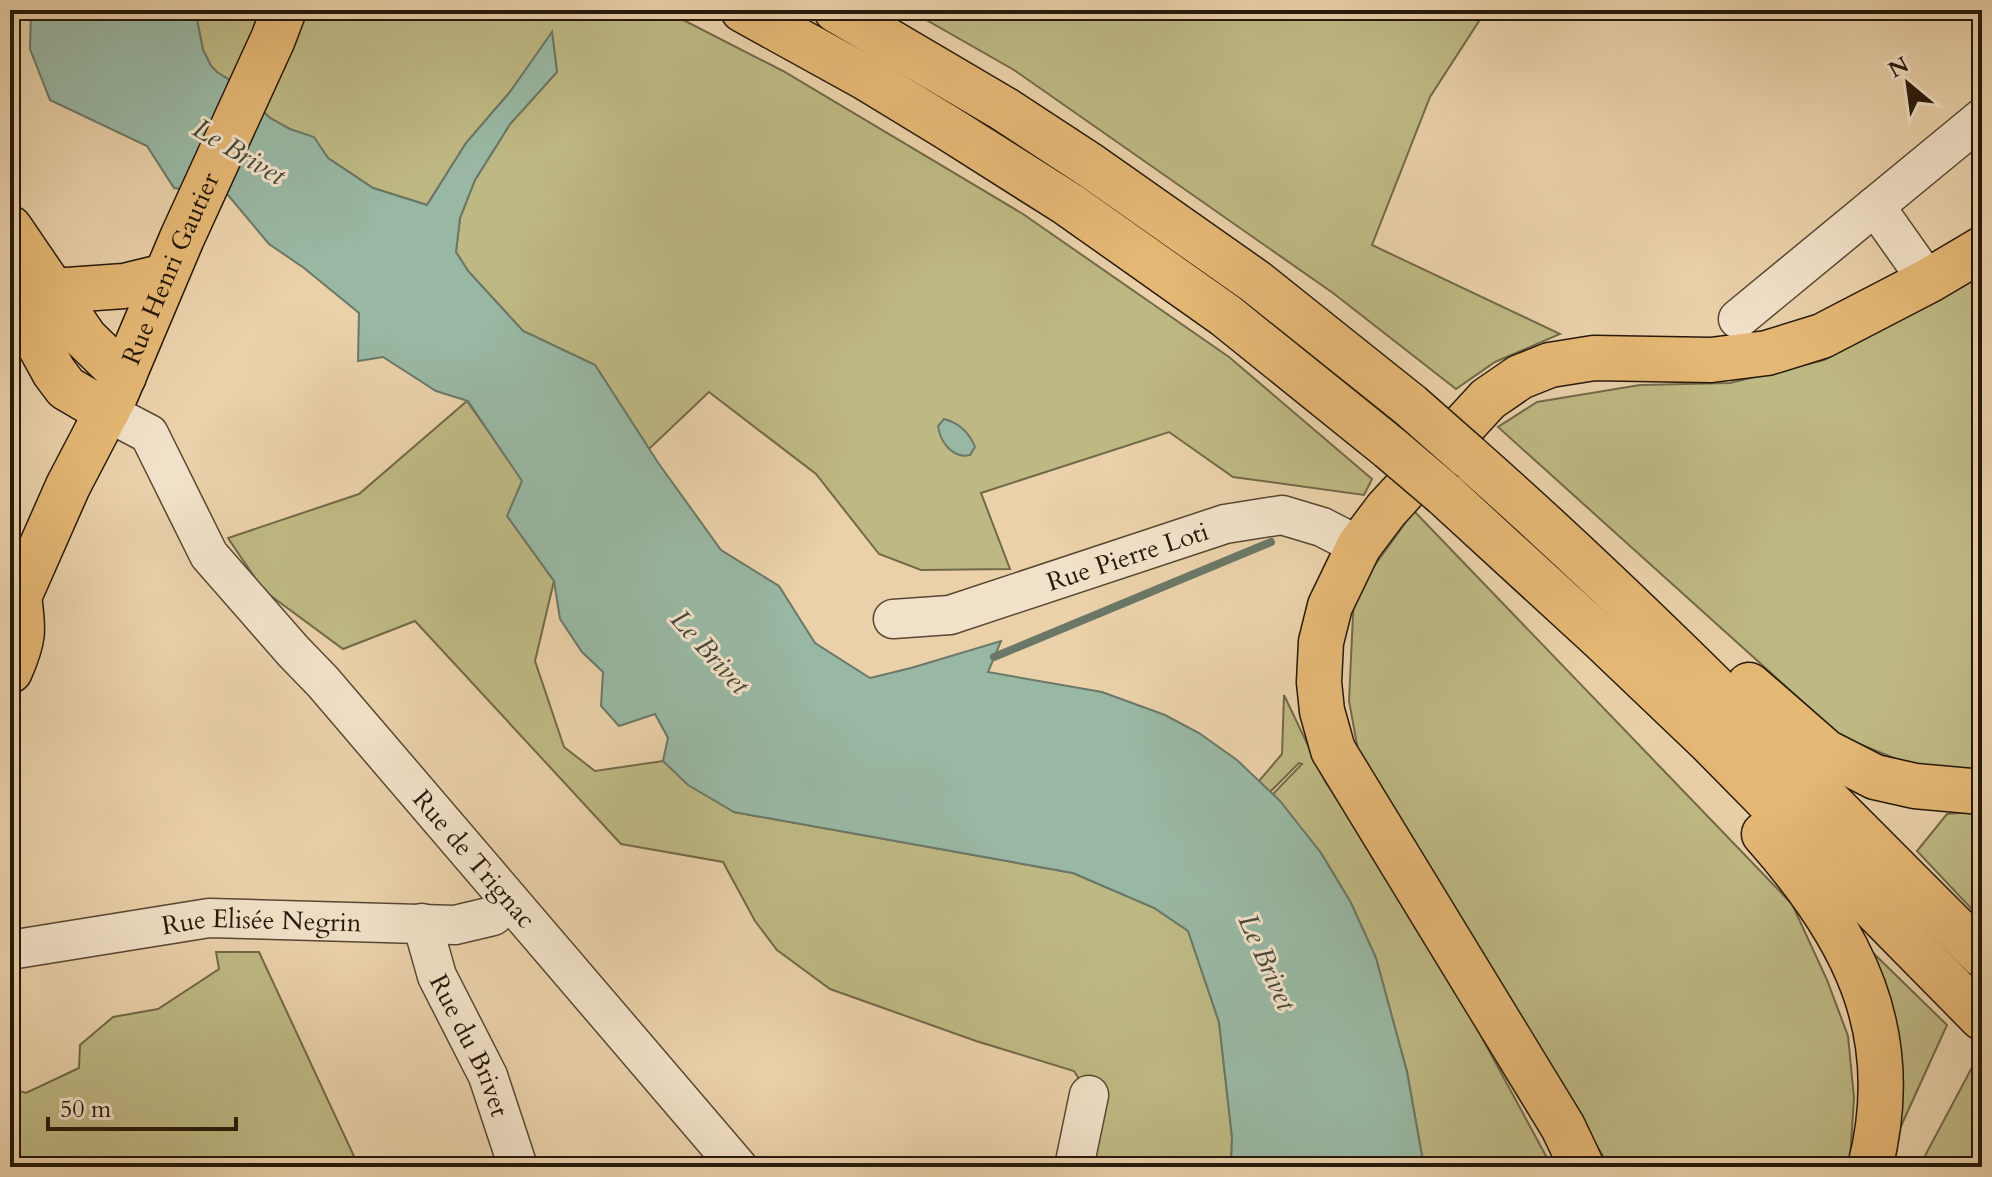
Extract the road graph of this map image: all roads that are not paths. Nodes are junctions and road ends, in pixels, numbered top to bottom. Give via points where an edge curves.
1 (743, 10) edge
2 (836, 10) edge
3 (279, 25) edge
4 (1982, 118) edge
5 (1875, 206) junction
6 (10, 228) edge
7 (1982, 249) edge
8 (165, 276) junction
9 (1928, 281) junction
10 (10, 290) edge
11 (53, 291) junction
12 (1738, 319) dead end
13 (116, 394) junction
14 (1359, 546) junction
15 (14, 603) edge
16 (1635, 609) junction
17 (893, 619) dead end
18 (1602, 639) junction
19 (10, 671) edge
20 (1982, 792) edge
21 (510, 901) junction
22 (422, 923) junction
23 (10, 950) edge
24 (1982, 955) edge
25 (1982, 1018) edge
26 (1089, 1095) dead end
27 (518, 1167) edge
28 (738, 1167) edge
29 (1074, 1167) edge
30 (1582, 1167) edge
31 (1870, 1167) edge

1 - 18 main road, bridge via 948,128 1068,204 1225,315 1444,494
2 - 16 main road, bridge via 1004,109 1256,282 1410,405
3 - 8 main road, Rue Henri Gautier
4 - 5 street
5 - 9 street
5 - 12 street
6 - 11 main road
7 - 9 main road
8 - 11 main road via 124,286
8 - 13 main road, Rue Henri Gautier
9 - 14 main road via 1822,336 1767,353 1711,360 1594,358 1550,365 1520,377 1488,399
10 - 13 main road via 66,388
11 - 13 main road
13 - 15 main road, Rue Henri Gautier
13 - 21 street, Rue de Trignac via 149,434 209,555
14 - 17 street, Rue Pierre Loti via 1282,515 1225,524 950,615
14 - 30 main road via 1330,606 1321,642 1322,711 1333,750 1563,1127
15 - 19 main road via 24,628
16 - 20 main road via 1676,622 1826,752 1875,777
16 - 24 main road
18 - 25 main road
18 - 31 main road via 1622,682 1760,829 1836,927 1870,1007 1879,1046 1882,1078
21 - 22 street, Rue Elisée Negrin via 493,916 455,925
21 - 28 street, Rue de Trignac
22 - 23 street, Rue Elisée Negrin via 209,918
22 - 27 street, Rue du Brivet via 437,976 488,1076
26 - 29 street

